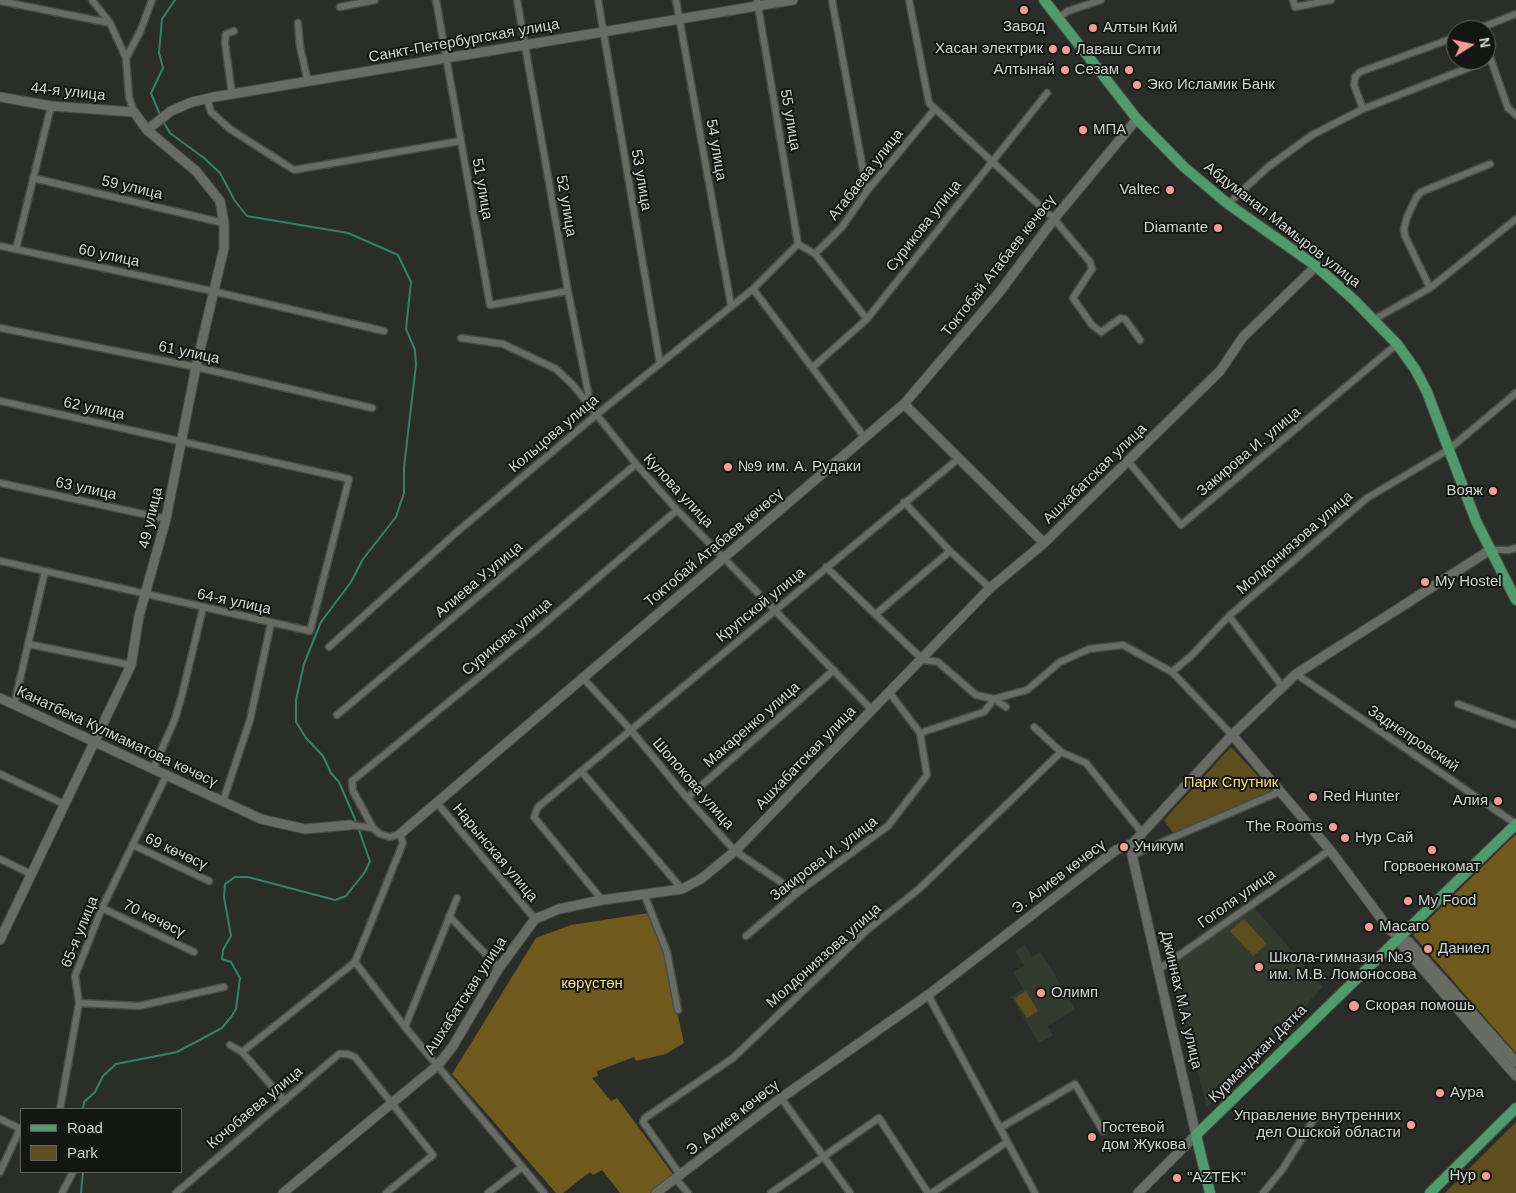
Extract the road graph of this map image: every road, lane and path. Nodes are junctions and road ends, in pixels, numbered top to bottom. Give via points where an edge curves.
1 (92, 0) edge
2 (152, 0) edge
3 (375, 0) edge
4 (436, 0) edge
5 (517, 0) edge
6 (598, 0) edge
7 (676, 0) edge
8 (793, 0) edge
9 (832, 0) edge
10 (909, 0) edge
11 (1044, 0) edge
12 (1101, 0) edge
13 (1293, 0) edge
14 (1331, 0) edge
15 (0, 1) edge
16 (758, 3) edge
17 (340, 7) dead end
18 (1516, 14) edge
19 (1058, 18) junction
20 (679, 20) junction
21 (1496, 22) edge
22 (110, 23) junction
23 (298, 23) dead end
24 (234, 31) dead end
25 (603, 32) junction
26 (1446, 41) edge
27 (525, 45) junction
28 (126, 58) junction
29 (446, 58) junction
30 (1461, 70) edge
31 (1495, 70) edge
32 (308, 82) junction
33 (1047, 93) dead end
34 (232, 94) junction
35 (0, 97) edge
36 (207, 99) junction
37 (51, 106) junction
38 (1363, 109) junction
39 (934, 110) junction
40 (134, 112) junction
41 (1516, 115) edge
42 (1136, 120) junction
43 (147, 130) junction
44 (460, 141) junction
45 (991, 162) junction
46 (1490, 164) dead end
47 (33, 178) junction
48 (867, 191) junction
49 (1228, 204) junction
50 (1054, 219) junction
51 (1516, 219) edge
52 (224, 223) junction
53 (798, 244) junction
54 (0, 246) edge
55 (16, 249) junction
56 (815, 254) junction
57 (1316, 266) junction
58 (1430, 288) junction
59 (753, 289) junction
60 (212, 291) junction
61 (568, 291) junction
62 (731, 305) junction
63 (866, 319) junction
64 (1373, 320) junction
65 (0, 328) edge
66 (384, 331) dead end
67 (461, 338) dead end
68 (1140, 340) dead end
69 (1397, 344) junction
70 (660, 364) junction
71 (196, 367) junction
72 (813, 367) junction
73 (1516, 393) edge
74 (0, 401) edge
75 (904, 404) junction
76 (372, 408) dead end
77 (596, 414) junction
78 (865, 438) junction
79 (183, 441) junction
80 (1448, 450) junction
81 (958, 459) junction
82 (1128, 461) junction
83 (636, 464) junction
84 (349, 480) joint
85 (0, 483) edge
86 (904, 502) junction
87 (677, 510) junction
88 (166, 519) junction
89 (1044, 543) junction
90 (1516, 548) edge
91 (1490, 550) junction
92 (950, 551) junction
93 (724, 557) junction
94 (0, 561) edge
95 (826, 568) junction
96 (45, 571) junction
97 (990, 588) junction
98 (146, 595) junction
99 (1516, 600) edge
100 (203, 608) junction
101 (775, 610) junction
102 (876, 614) junction
103 (1229, 616) junction
104 (271, 622) junction
105 (28, 644) junction
106 (329, 647) dead end
107 (923, 660) junction
108 (131, 665) junction
109 (834, 670) junction
110 (1172, 672) junction
111 (1296, 674) junction
112 (582, 677) junction
113 (1282, 686) junction
114 (889, 692) junction
115 (0, 698) edge
116 (994, 699) junction
117 (1458, 704) dead end
118 (14, 705) junction
119 (1006, 707) dead end
120 (872, 710) junction
121 (337, 715) dead end
122 (1516, 725) edge
123 (1034, 727) dead end
124 (630, 729) junction
125 (920, 733) junction
126 (1232, 735) junction
127 (95, 741) junction
128 (1061, 752) junction
129 (153, 770) junction
130 (581, 771) junction
131 (0, 774) edge
132 (166, 776) junction
133 (1279, 792) junction
134 (687, 798) junction
135 (223, 801) junction
136 (437, 803) junction
137 (64, 804) junction
138 (1516, 824) edge
139 (350, 825) joint
140 (370, 827) junction
141 (400, 834) junction
142 (1143, 834) junction
143 (1133, 843) junction
144 (133, 845) junction
145 (1330, 850) junction
146 (735, 851) junction
147 (1132, 855) junction
148 (0, 859) edge
149 (31, 874) junction
150 (209, 881) dead end
151 (682, 889) junction
152 (797, 893) junction
153 (644, 894) junction
154 (456, 898) dead end
155 (602, 900) junction
156 (102, 908) junction
157 (449, 916) junction
158 (535, 919) junction
159 (746, 936) dead end
160 (1399, 938) junction
161 (0, 940) edge
162 (194, 952) dead end
163 (355, 962) junction
164 (499, 968) junction
165 (1158, 970) junction
166 (224, 987) dead end
167 (928, 995) junction
168 (78, 1003) junction
169 (678, 1010) dead end
170 (405, 1027) junction
171 (230, 1045) dead end
172 (242, 1052) junction
173 (1516, 1062) edge
174 (438, 1066) junction
175 (1516, 1076) edge
176 (781, 1098) junction
177 (285, 1100) junction
178 (392, 1103) junction
179 (60, 1108) edge
180 (1516, 1108) edge
181 (0, 1119) edge
182 (1314, 1119) dead end
183 (1000, 1128) junction
184 (20, 1129) edge
185 (1103, 1131) dead end
186 (1196, 1135) junction
187 (1007, 1142) junction
188 (824, 1156) junction
189 (522, 1167) junction
190 (0, 1172) edge
191 (72, 1173) edge
192 (678, 1178) junction
193 (62, 1193) edge
194 (176, 1193) edge
195 (283, 1193) edge
196 (386, 1193) edge
197 (488, 1193) edge
198 (544, 1193) edge
199 (656, 1193) edge
200 (688, 1193) edge
201 (771, 1193) edge
202 (850, 1193) edge
203 (930, 1193) edge
204 (1035, 1193) edge
205 (1138, 1193) edge
206 (1210, 1193) edge
207 (1264, 1193) edge
208 (1430, 1193) edge

1 - 22 street
2 - 28 street
3 - 17 street
4 - 29 street, 51 улица
5 - 27 street, 52 улица
6 - 25 street, 53 улица
7 - 20 street, 54 улица
8 - 16 street, Санкт-Петербургская улица
9 - 48 street
10 - 39 street via 929,103
11 - 19 main road, Абдуманап Мамыров улица
12 - 19 street via 1068,11
13 - 14 street via 1295,7
15 - 22 street
16 - 20 street, Санкт-Петербургская улица
16 - 53 street, 55 улица
18 - 21 street
19 - 42 main road, Абдуманап Мамыров улица
20 - 25 street, Санкт-Петербургская улица
20 - 62 street, 54 улица
22 - 28 street
23 - 32 street
24 - 34 street via 226,34 224,43
25 - 27 street, Санкт-Петербургская улица
25 - 70 street, 53 улица
26 - 38 street via 1360,72 1354,85
27 - 29 street, Санкт-Петербургская улица
27 - 61 street, 52 улица
28 - 40 street via 129,97
29 - 32 street, Санкт-Петербургская улица
29 - 44 street, 51 улица
30 - 38 street
31 - 41 street via 1508,108
32 - 34 street, Санкт-Петербургская улица
33 - 45 street, Сурикова улица
34 - 36 street, Санкт-Петербургская улица
35 - 37 street, 44-я улица
36 - 43 street, Санкт-Петербургская улица via 171,111
36 - 44 street via 211,112 230,129 294,170
37 - 40 street, 44-я улица
37 - 47 street
38 - 49 street via 1312,135 1268,167
39 - 45 street
39 - 48 street, Атабаева улица
40 - 43 street, 49 улица
42 - 49 main road, Абдуманап Мамыров улица
42 - 50 street, Токтобай Атабаев көчөсү
43 - 52 street, 49 улица via 196,171 220,202
44 - 61 street, 51 улица via 490,305
45 - 50 street
45 - 63 street, Сурикова улица
46 - 58 street via 1421,192 1416,198 1404,230
47 - 52 street, 59 улица
47 - 55 street
48 - 56 street, Атабаева улица via 842,227
49 - 57 main road, Абдуманап Мамыров улица
50 - 68 street via 1092,266 1075,293 1074,301 1097,330 1105,331 1121,318
50 - 75 street, Токтобай Атабаев көчөсү via 998,294
51 - 58 street
52 - 60 street, 49 улица via 224,248
53 - 56 street
53 - 59 street, Кольцова улица
54 - 55 street, 60 улица
55 - 60 street, 60 улица
56 - 63 street
57 - 64 main road, Абдуманап Мамыров улица
57 - 82 street, Ашхабатская улица via 1243,337 1220,371
58 - 64 street
59 - 62 street, Кольцова улица
59 - 72 street
60 - 66 street, 60 улица
60 - 71 street, 49 улица
61 - 77 street, 52 улица via 587,397
62 - 70 street, Кольцова улица
63 - 72 street, Сурикова улица
64 - 69 main road, Абдуманап Мамыров улица
65 - 71 street, 61 улица
67 - 77 street via 503,344 556,369
69 - 80 main road, Абдуманап Мамыров улица via 1427,392
69 - 82 street, Закирова И. улица via 1181,525
70 - 77 street, Кольцова улица
71 - 76 street, 61 улица
71 - 79 street, 49 улица
72 - 78 street
73 - 80 street, Молдониязова улица
74 - 79 street, 62 улица
75 - 78 street, Токтобай Атабаев көчөсү
75 - 81 street
77 - 83 street, Кулова улица
77 - 106 street, Кольцова улица
78 - 93 street, Токтобай Атабаев көчөсү
79 - 84 street, 62 улица
79 - 88 street, 49 улица
80 - 91 main road, Абдуманап Мамыров улица
80 - 103 street, Молдониязова улица via 1367,498
81 - 86 street, Крупской улица
81 - 89 street
82 - 89 street, Ашхабатская улица
83 - 87 street, Кулова улица
83 - 121 street, Алиева У.улица
84 - 104 street, 64-я улица via 310,631
85 - 88 street, 63 улица
86 - 92 street
86 - 95 street, Крупской улица
87 - 93 street, Кулова улица
87 - 140 street, Сурикова улица via 352,781 352,792
88 - 98 street, 49 улица
89 - 97 street, Ашхабатская улица
90 - 91 street, Э. Алиев көчөсү
91 - 99 main road, Абдуманап Мамыров улица
91 - 111 street, Э. Алиев көчөсү
92 - 97 street
92 - 102 street
93 - 101 street, Кулова улица
93 - 112 street, Токтобай Атабаев көчөсү
94 - 96 street, 64-я улица
95 - 101 street, Крупской улица
95 - 102 street
96 - 98 street, 64-я улица
96 - 105 street
97 - 107 street, Ашхабатская улица
98 - 100 street, 64-я улица
98 - 108 street, 49 улица
100 - 104 street, 64-я улица
100 - 129 street via 175,719
101 - 109 street, Кулова улица
101 - 124 street, Крупской улица
102 - 107 street
103 - 110 street, Молдониязова улица
103 - 113 street
104 - 135 street, Канатбека Кулмаматова көчөсү via 250,720
105 - 108 street
105 - 118 street
107 - 114 street, Ашхабатская улица
107 - 116 street via 938,662 976,695
108 - 127 street, 49 улица
109 - 120 street, Кулова улица
109 - 134 street, Макаренко улица
110 - 116 street via 1123,645 1102,646 1060,662 1027,690
110 - 126 street
111 - 113 street, Э. Алиев көчөсү
111 - 138 street, Заднепровский
112 - 124 street, Шопокова улица
112 - 136 street, Токтобай Атабаев көчөсү
113 - 126 street, Э. Алиев көчөсү
114 - 120 street, Ашхабатская улица
114 - 125 street, Закирова И. улица
115 - 118 street, Канатбека Кулмаматова көчөсү
116 - 119 street
116 - 125 street via 984,712
117 - 122 street
118 - 127 street, Канатбека Кулмаматова көчөсү
120 - 146 street, Ашхабатская улица
123 - 128 street
124 - 130 street, Крупской улица
124 - 134 street, Шопокова улица
125 - 152 street, Закирова И. улица via 927,775 888,826
126 - 133 street
126 - 142 street, Э. Алиев көчөсү
127 - 129 street, Канатбека Кулмаматова көчөсү
127 - 137 street, 49 улица
128 - 142 street via 1086,763
128 - 192 street, Молдониязова улица via 919,889 866,931 733,1058 645,1118 643,1122
129 - 132 street, Канатбека Кулмаматова көчөсү
130 - 151 street
130 - 155 street, Крупской улица via 538,806 534,817
131 - 137 street
132 - 135 street, Канатбека Кулмаматова көчөсү
132 - 144 street, 65-я улица
133 - 145 street
133 - 147 street
134 - 146 street, Шопокова улица
135 - 139 street, Канатбека Кулмаматова көчөсү via 261,819 305,829
136 - 141 street, Токтобай Атабаев көчөсү
136 - 158 street, Нарынская улица
137 - 149 street, 49 улица
138 - 160 main road, Курманджан Датка
139 - 140 street
140 - 141 street via 390,837
141 - 163 street via 403,843
142 - 143 street, Э. Алиев көчөсү
143 - 147 street, Джиннах М.А. улица
143 - 167 street, Э. Алиев көчөсү via 1116,850
144 - 150 street, 69 көчөсү
144 - 156 street, 65-я улица
145 - 160 street
145 - 165 street, Гоголя улица
146 - 151 street, Ашхабатская улица via 701,879
146 - 152 street, Шопокова улица
147 - 165 street, Джиннах М.А. улица
148 - 149 street
149 - 161 street, 49 улица
151 - 153 street, Ашхабатская улица
152 - 159 street, Закирова И. улица
153 - 155 street, Ашхабатская улица
153 - 169 street via 667,952
154 - 157 street
155 - 158 street, Ашхабатская улица via 559,909
156 - 162 street, 70 көчөсү
156 - 168 street, 65-я улица via 75,976
157 - 164 street
157 - 170 street
158 - 164 street, Ашхабатская улица
160 - 173 street via 1409,942
160 - 175 street
160 - 186 main road, Курманджан Датка
163 - 170 street
163 - 172 street
164 - 174 street, Ашхабатская улица
165 - 186 street, Джиннах М.А. улица
166 - 168 street via 139,1006
167 - 176 street, Э. Алиев көчөсү
167 - 183 street
168 - 179 street, 65-я улица
170 - 174 street
171 - 172 street
172 - 177 street
174 - 178 street, Ашхабатская улица
174 - 189 street
176 - 188 street
176 - 192 street, Э. Алиев көчөсү
177 - 178 street, Кочобаева улица via 340,1054 347,1054 355,1057
177 - 194 street, Кочобаева улица
178 - 195 street, Ашхабатская улица
178 - 196 street via 432,1155
180 - 208 main road
181 - 184 street
182 - 207 street
183 - 185 street via 1075,1084
183 - 187 street
184 - 190 street
186 - 205 street, Курманджан Датка
186 - 206 main road, Джиннах М.А. улица
187 - 203 street
187 - 204 street
188 - 201 street
188 - 202 street
188 - 203 street via 878,1118
189 - 197 street
189 - 198 street
191 - 193 street
192 - 199 street, Э. Алиев көчөсү
192 - 200 street

